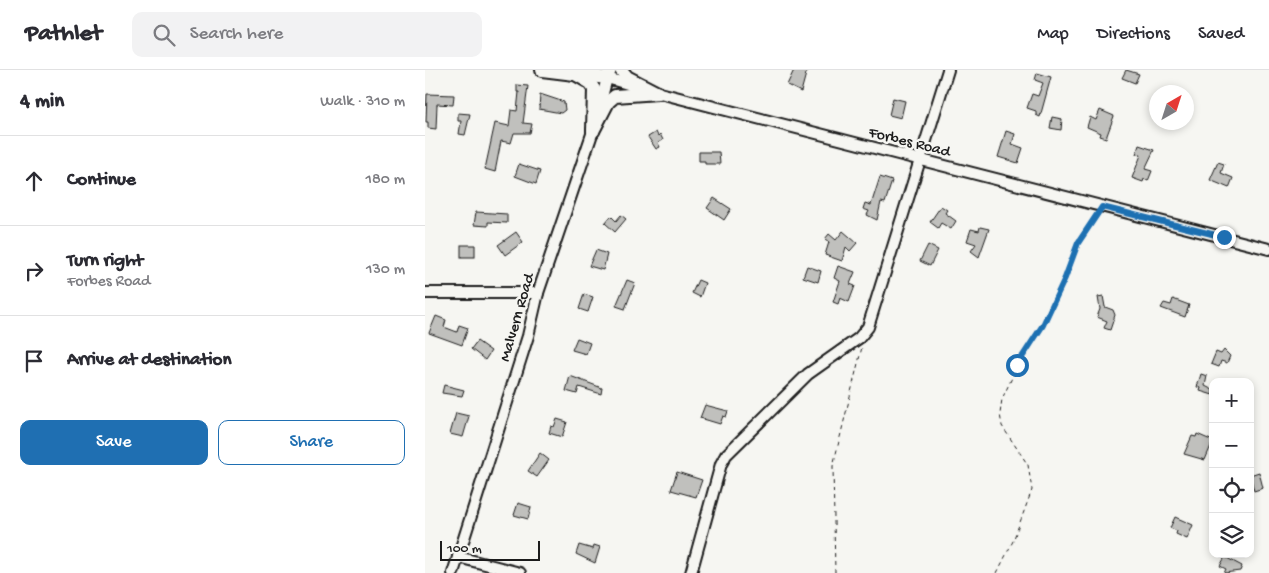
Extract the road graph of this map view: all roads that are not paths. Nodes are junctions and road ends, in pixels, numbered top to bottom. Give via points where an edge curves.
1 (542, 70) edge
2 (590, 70) edge
3 (621, 70) edge
4 (948, 70) edge
5 (575, 74) junction
6 (608, 74) edge
7 (658, 93) junction
8 (593, 131) junction
9 (921, 160) junction
10 (1269, 249) edge
11 (425, 293) edge
12 (537, 293) junction
13 (458, 557) junction
14 (453, 573) edge
15 (520, 573) edge
16 (691, 573) edge

1 - 5 main road, Forbes Road
2 - 5 main road
3 - 7 main road via 627,77
4 - 9 street
5 - 6 main road, Forbes Road
5 - 8 main road via 595,89
6 - 7 street, Forbes Road
6 - 8 street, Malvern Road
7 - 8 main road via 615,96 608,102
7 - 9 street, Forbes Road
8 - 12 street, Malvern Road
9 - 10 street, Forbes Road
9 - 16 street via 869,327 809,374 726,455
11 - 12 street
12 - 13 street, Malvern Road via 528,336
13 - 14 street, Malvern Road
13 - 15 street

